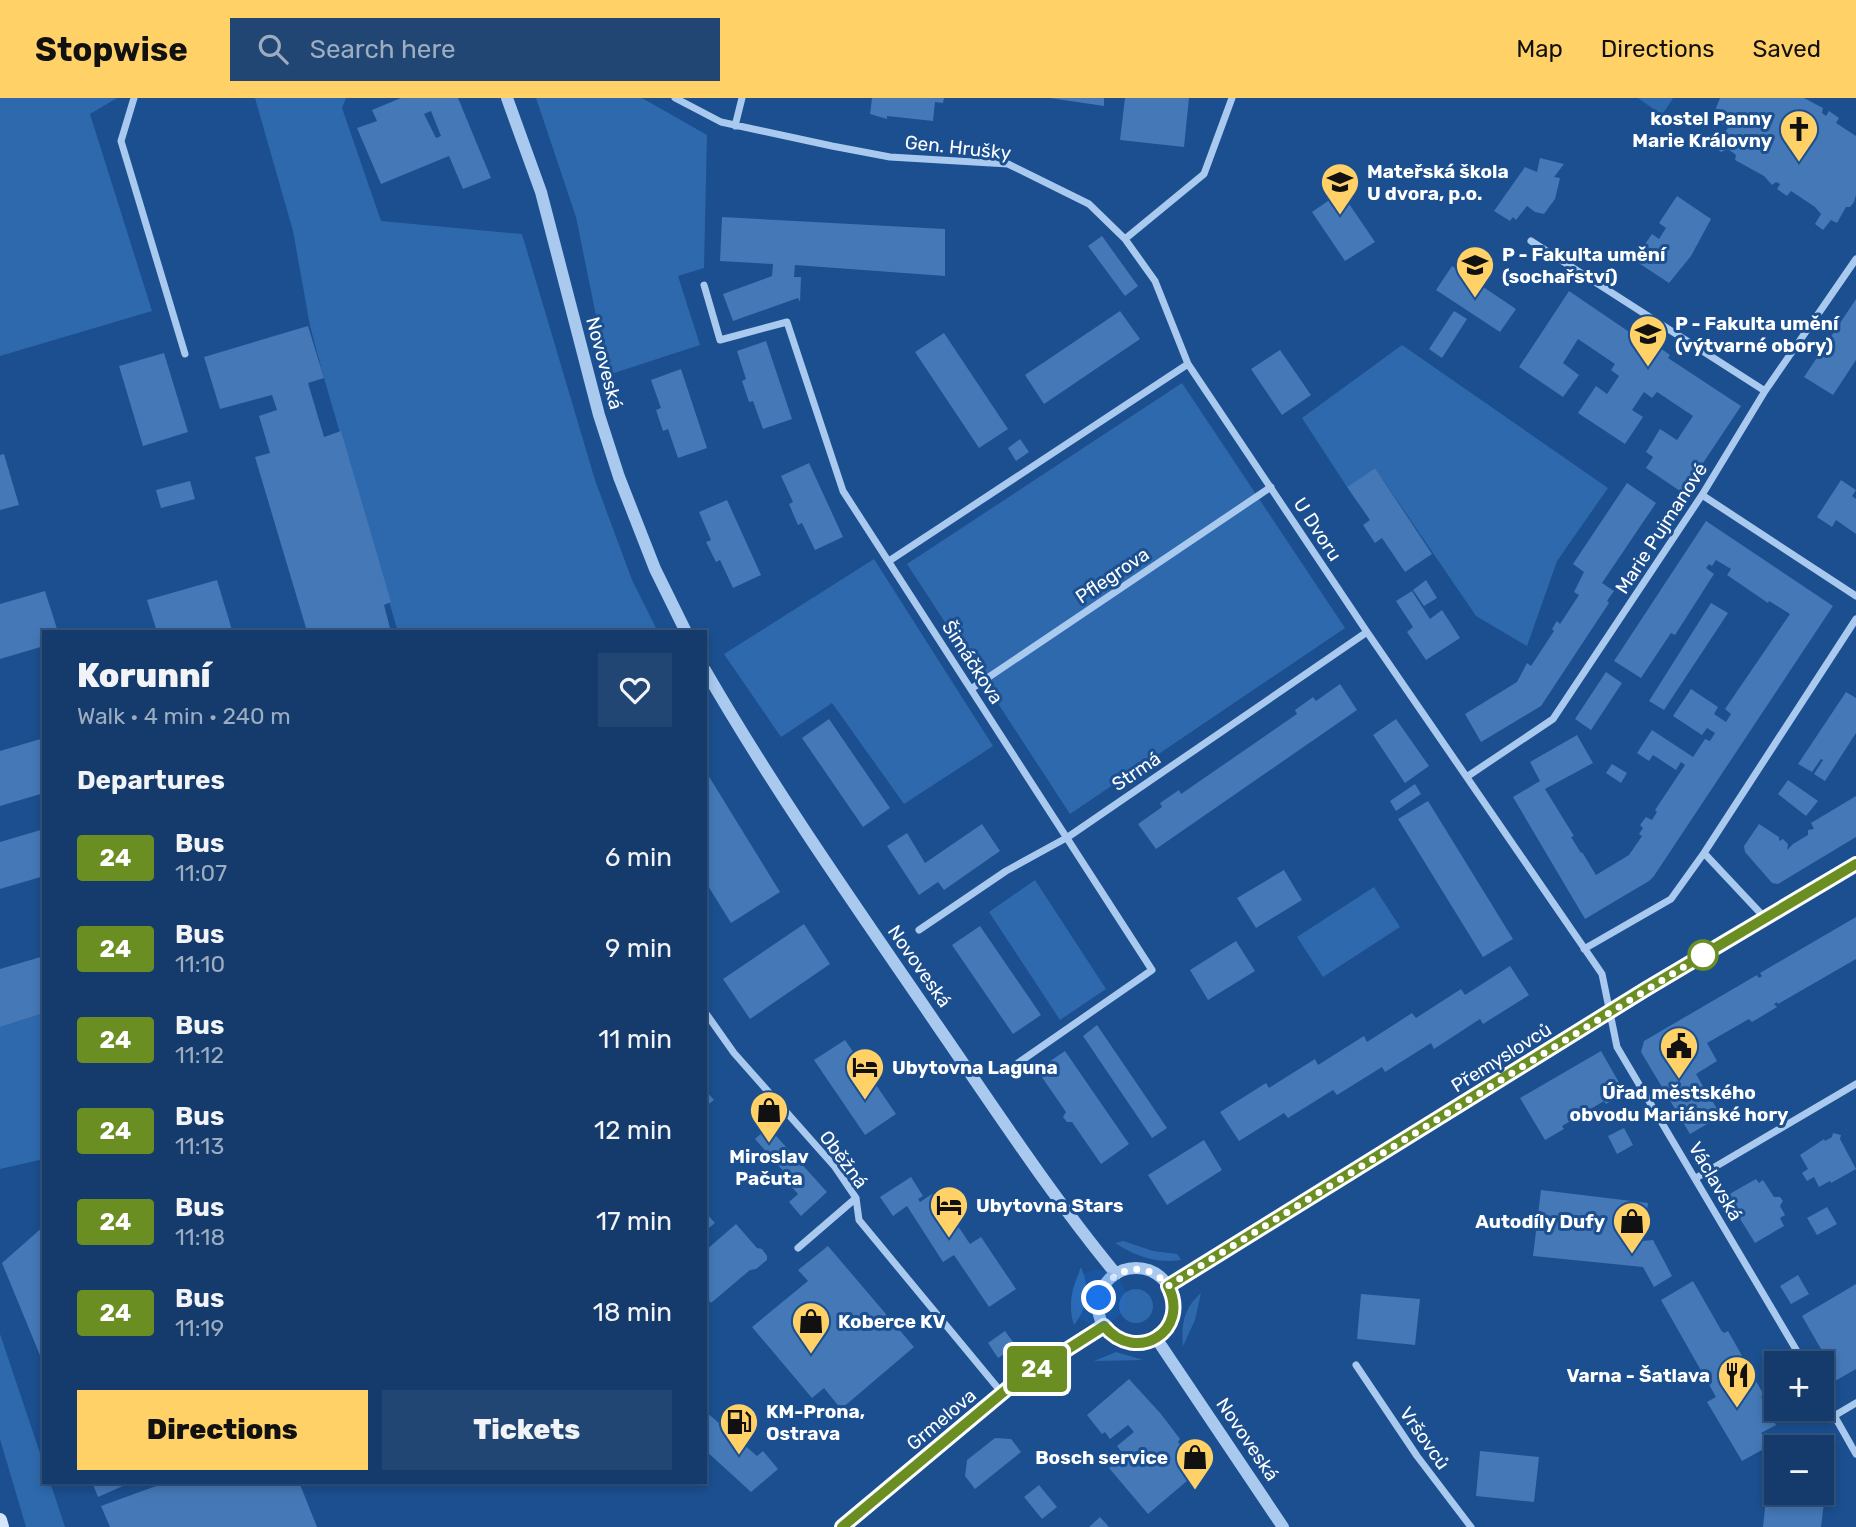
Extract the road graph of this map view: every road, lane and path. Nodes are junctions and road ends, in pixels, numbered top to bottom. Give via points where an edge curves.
1 (134, 98) edge
2 (507, 98) edge
3 (675, 98) edge
4 (742, 98) edge
5 (1232, 98) edge
6 (735, 126) junction
7 (1125, 239) junction
8 (1531, 241) dead end
9 (1856, 258) edge
10 (1853, 270) edge
11 (704, 285) dead end
12 (185, 354) dead end
13 (1188, 365) junction
14 (1765, 391) junction
15 (1271, 487) junction
16 (1702, 495) junction
17 (888, 561) junction
18 (1856, 596) edge
19 (1856, 619) edge
20 (685, 630) edge
21 (1367, 632) junction
22 (707, 673) edge
23 (971, 689) junction
24 (1468, 776) junction
25 (1068, 837) junction
26 (1704, 853) junction
27 (1856, 864) edge
28 (1765, 919) junction
29 (919, 930) dead end
30 (1584, 949) junction
31 (1611, 1012) junction
32 (707, 1015) edge
33 (1592, 1023) joint
34 (1018, 1063) dead end
35 (1856, 1084) edge
36 (1696, 1178) junction
37 (856, 1198) junction
38 (797, 1248) dead end
39 (1116, 1274) junction
40 (1168, 1286) junction
41 (1104, 1326) junction
42 (1156, 1338) junction
43 (1797, 1351) edge
44 (1356, 1365) dead end
45 (1002, 1393) junction
46 (1856, 1403) edge
47 (1834, 1416) joint
48 (1856, 1454) edge
49 (0, 1520) edge
50 (2, 1527) edge
51 (842, 1527) edge
52 (1283, 1527) edge
53 (1471, 1527) edge

1 - 12 street via 121,141
2 - 20 street, Novoveská via 541,192 615,465 655,569
3 - 6 street, Gen. Hrušky
4 - 6 street
5 - 7 street via 1204,174
6 - 7 street, Gen. Hrušky via 890,157 1008,164 1089,204
7 - 13 street, Gen. Hrušky via 1155,281
8 - 14 street
9 - 10 street, Marie Pujmanové
10 - 14 street, Marie Pujmanové
11 - 17 street, Šimáčkova via 720,340 787,321 843,491
13 - 15 street, U Dvoru
13 - 17 street
14 - 16 street, Marie Pujmanové
15 - 21 street, U Dvoru
15 - 23 street, Pflegrova
16 - 18 street
16 - 24 street, Marie Pujmanové via 1553,719
17 - 23 street, Šimáčkova
19 - 26 street
21 - 24 street, U Dvoru
21 - 25 street, Strmá
22 - 39 street, Novoveská via 804,832 1015,1137
23 - 25 street, Šimáčkova
24 - 30 street, U Dvoru
25 - 29 street, Strmá via 1006,871
25 - 34 street, Šimáčkova via 1152,970
26 - 28 street
26 - 30 street via 1671,898
27 - 28 street, Přemyslovců
28 - 31 street, Přemyslovců
30 - 31 street, U Dvoru via 1602,974
31 - 33 street, Přemyslovců
31 - 36 street, Václavská via 1617,1046
32 - 37 street, Oběžná
33 - 40 street, Přemyslovců
35 - 36 street
36 - 43 street, Václavská
37 - 38 street
37 - 45 street, Oběžná via 859,1220
39 - 40 street via 1145,1269
39 - 41 street via 1099,1298
40 - 42 street via 1174,1300 1173,1315
41 - 42 street via 1128,1343 1143,1344
41 - 45 street, Grmelova
42 - 52 street, Novoveská
44 - 53 street, Vršovců
45 - 51 street, Grmelova
46 - 47 street
47 - 48 street
49 - 50 main road

